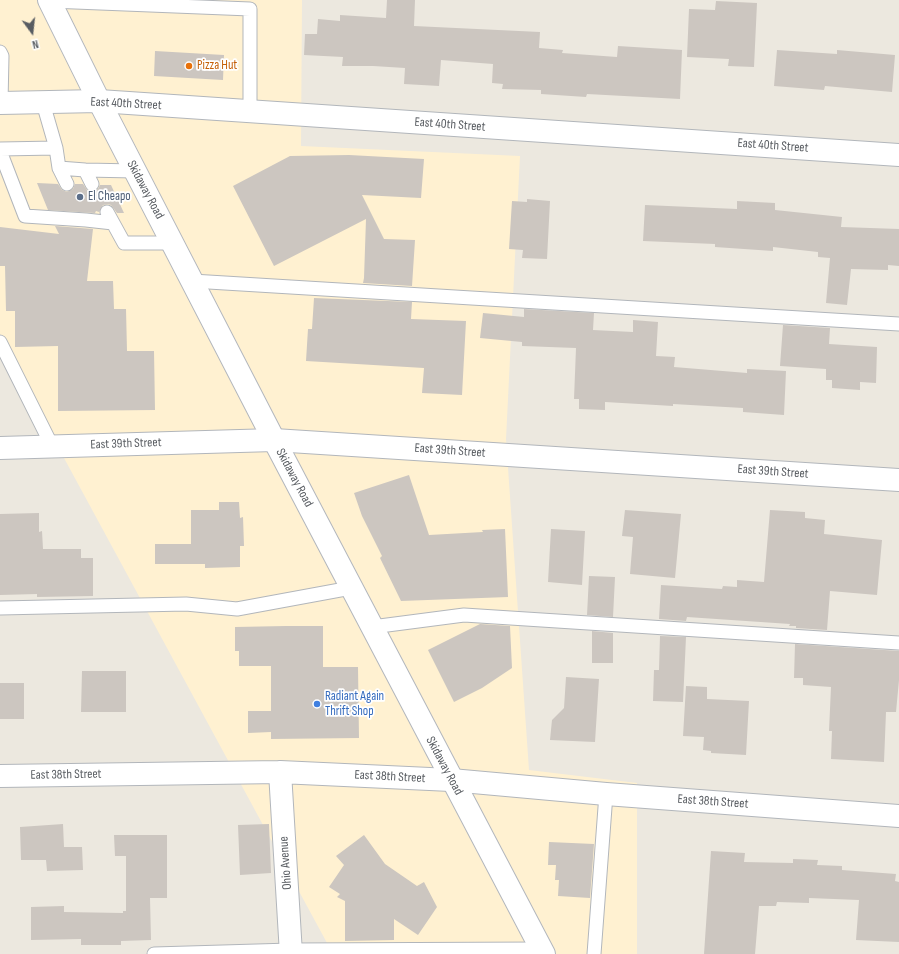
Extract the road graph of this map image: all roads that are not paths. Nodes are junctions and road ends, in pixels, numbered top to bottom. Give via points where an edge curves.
1 (49, 0) edge
2 (1, 59) edge
3 (99, 101) junction
4 (1, 103) edge
5 (43, 103) junction
6 (250, 111) junction
7 (56, 148) junction
8 (0, 150) edge
9 (899, 155) edge
10 (59, 168) junction
11 (85, 170) junction
12 (135, 171) junction
13 (67, 184) dead end
14 (92, 184) dead end
15 (173, 243) junction
16 (192, 281) junction
17 (899, 324) edge
18 (0, 342) edge
19 (274, 440) junction
20 (52, 446) junction
21 (0, 448) edge
22 (899, 480) edge
23 (351, 588) junction
24 (0, 608) edge
25 (372, 627) junction
26 (899, 643) edge
27 (280, 772) junction
28 (0, 776) edge
29 (451, 780) junction
30 (606, 794) junction
31 (899, 816) edge
32 (291, 952) edge
33 (543, 952) edge
34 (154, 954) edge
35 (594, 954) edge

1 - 3 street, Skidaway Road
1 - 6 lane via 250,10
2 - 4 lane
3 - 5 street, East 40th Street
3 - 6 street, East 40th Street
3 - 12 street, Skidaway Road
4 - 5 street, East 40th Street
5 - 7 lane
6 - 9 street, East 40th Street
7 - 8 lane
7 - 10 lane
8 - 15 lane via 25,216 83,215 110,218 124,243
10 - 11 lane
10 - 13 lane
11 - 12 lane
11 - 14 lane
12 - 15 street, Skidaway Road
15 - 16 street, Skidaway Road
16 - 17 lane
16 - 19 street, Skidaway Road
18 - 20 lane
19 - 20 street, East 39th Street
19 - 22 street, East 39th Street
19 - 23 street, Skidaway Road
20 - 21 street, East 39th Street
23 - 24 lane via 237,609 186,604
23 - 25 street, Skidaway Road
25 - 26 lane via 464,615
25 - 29 street, Skidaway Road
27 - 28 street, East 38th Street
27 - 29 street, East 38th Street
27 - 32 street, Ohio Avenue
29 - 30 street, East 38th Street
29 - 33 street, Skidaway Road
30 - 31 street, East 38th Street
30 - 35 lane
32 - 33 lane
32 - 34 lane

